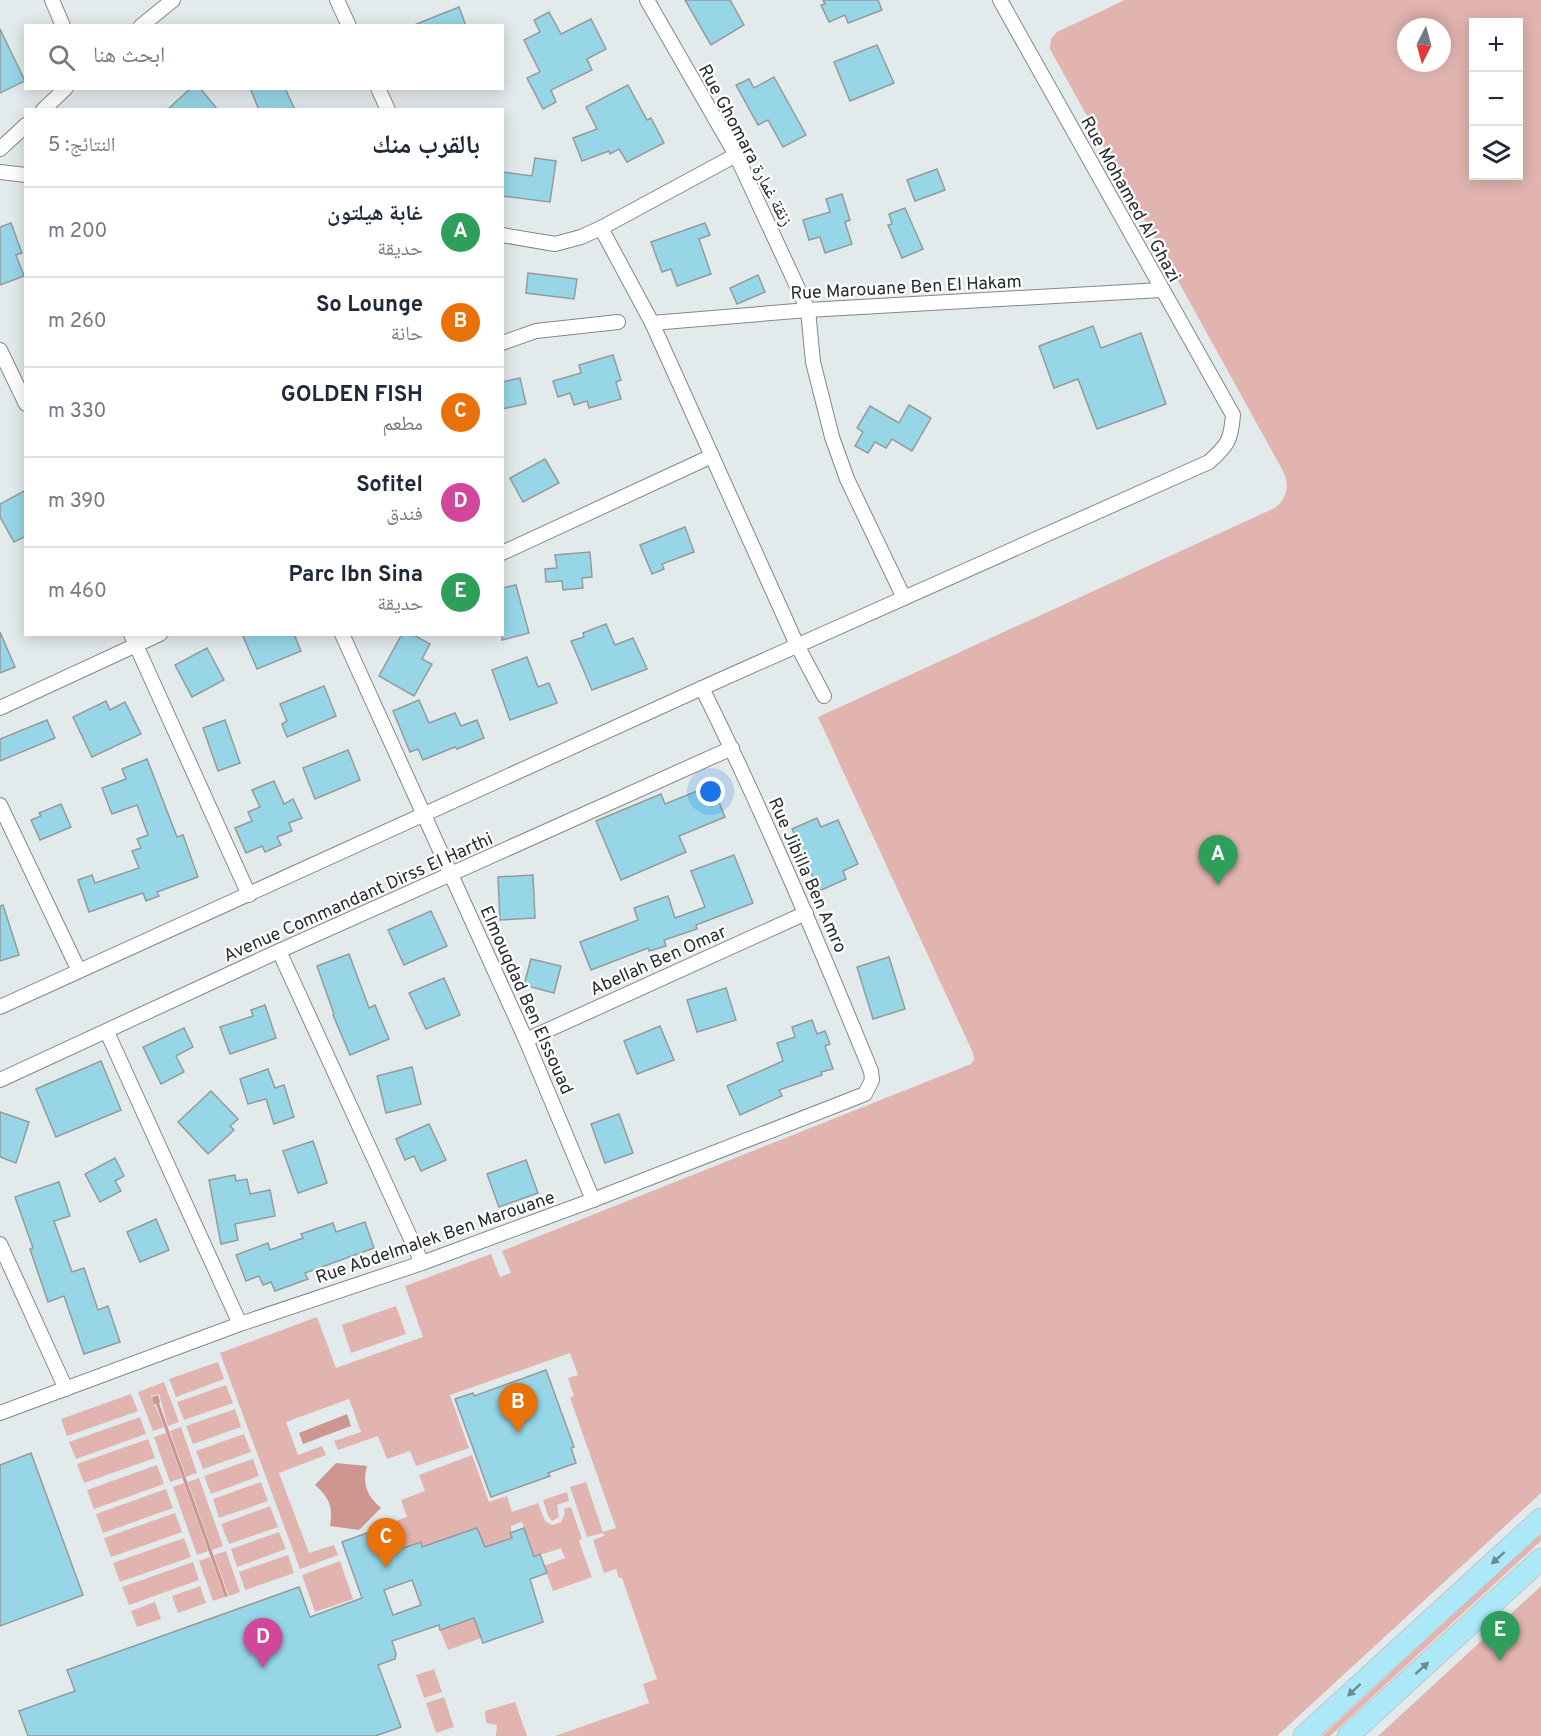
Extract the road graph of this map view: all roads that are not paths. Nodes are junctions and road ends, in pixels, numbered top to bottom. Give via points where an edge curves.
1 (52, 0) edge
2 (173, 0) edge
3 (337, 0) edge
4 (647, 0) edge
5 (1000, 0) edge
6 (62, 24) edge
7 (143, 24) edge
8 (348, 24) edge
9 (64, 90) edge
10 (379, 90) edge
11 (45, 108) edge
12 (387, 108) edge
13 (24, 127) edge
14 (0, 149) edge
15 (736, 155) junction
16 (0, 172) edge
17 (24, 175) edge
18 (601, 228) junction
19 (504, 235) edge
20 (1161, 290) junction
21 (808, 310) junction
22 (618, 322) dead end
23 (652, 323) junction
24 (504, 342) edge
25 (0, 350) edge
26 (5, 375) edge
27 (24, 401) edge
28 (712, 456) junction
29 (504, 552) edge
30 (904, 598) junction
31 (151, 636) edge
32 (343, 636) edge
33 (134, 640) edge
34 (797, 645) junction
35 (702, 688) junction
36 (824, 696) dead end
37 (0, 708) edge
38 (732, 748) junction
39 (0, 805) edge
40 (425, 814) junction
41 (452, 874) junction
42 (249, 895) junction
43 (806, 913) junction
44 (279, 951) junction
45 (79, 971) junction
46 (0, 1007) edge
47 (107, 1032) junction
48 (526, 1040) junction
49 (0, 1080) edge
50 (872, 1080) joint
51 (593, 1200) junction
52 (0, 1244) edge
53 (422, 1263) junction
54 (240, 1324) junction
55 (66, 1389) junction
56 (0, 1413) edge
57 (1541, 1519) edge
58 (1541, 1559) edge
59 (1304, 1736) edge
60 (1348, 1736) edge

1 - 6 street
2 - 7 street
3 - 8 street
4 - 15 street, Rue Ghomara زنقة غمارة
5 - 20 street, Rue Mohamed Al Ghazi
9 - 11 street
10 - 12 street
13 - 14 street
15 - 18 street
15 - 21 street, Rue Ghomara زنقة غمارة
16 - 17 street
18 - 19 street via 555,244
18 - 23 street
20 - 21 street, Rue Marouane Ben El Hakam
20 - 30 street, Rue Mohamed Al Ghazi via 1233,415 1232,432 1224,448 1209,462
21 - 23 street, Rue Marouane Ben El Hakam
21 - 30 street, Rue Ghomara زنقة غمارة via 813,362 832,437
22 - 24 street via 536,331
23 - 28 street
25 - 26 street
26 - 27 street
28 - 29 street
28 - 34 street
30 - 34 street
31 - 33 street
32 - 40 street, Elmouqdad Ben Elssouad
33 - 37 street
33 - 42 street
34 - 35 street
34 - 36 street
35 - 38 street, Rue Jibilla Ben Amro
35 - 40 street
38 - 41 street, Avenue Commandant Dirss El Harthi
38 - 43 street, Rue Jibilla Ben Amro
39 - 45 street
40 - 41 street, Elmouqdad Ben Elssouad
40 - 42 street
41 - 44 street, Avenue Commandant Dirss El Harthi
41 - 48 street, Elmouqdad Ben Elssouad
42 - 45 street
43 - 48 street, Abellah Ben Omar
43 - 50 street, Rue Jibilla Ben Amro
44 - 47 street, Avenue Commandant Dirss El Harthi
44 - 53 street
45 - 46 street
47 - 49 street, Avenue Commandant Dirss El Harthi
47 - 54 street
48 - 51 street, Elmouqdad Ben Elssouad
50 - 51 street, Rue Abdelmalek Ben Marouane via 864,1094
51 - 53 street, Rue Abdelmalek Ben Marouane
52 - 55 street
53 - 54 street, Rue Abdelmalek Ben Marouane
54 - 55 street, Rue Abdelmalek Ben Marouane
55 - 56 street, Rue Abdelmalek Ben Marouane
57 -> 59 main road
60 -> 58 main road

